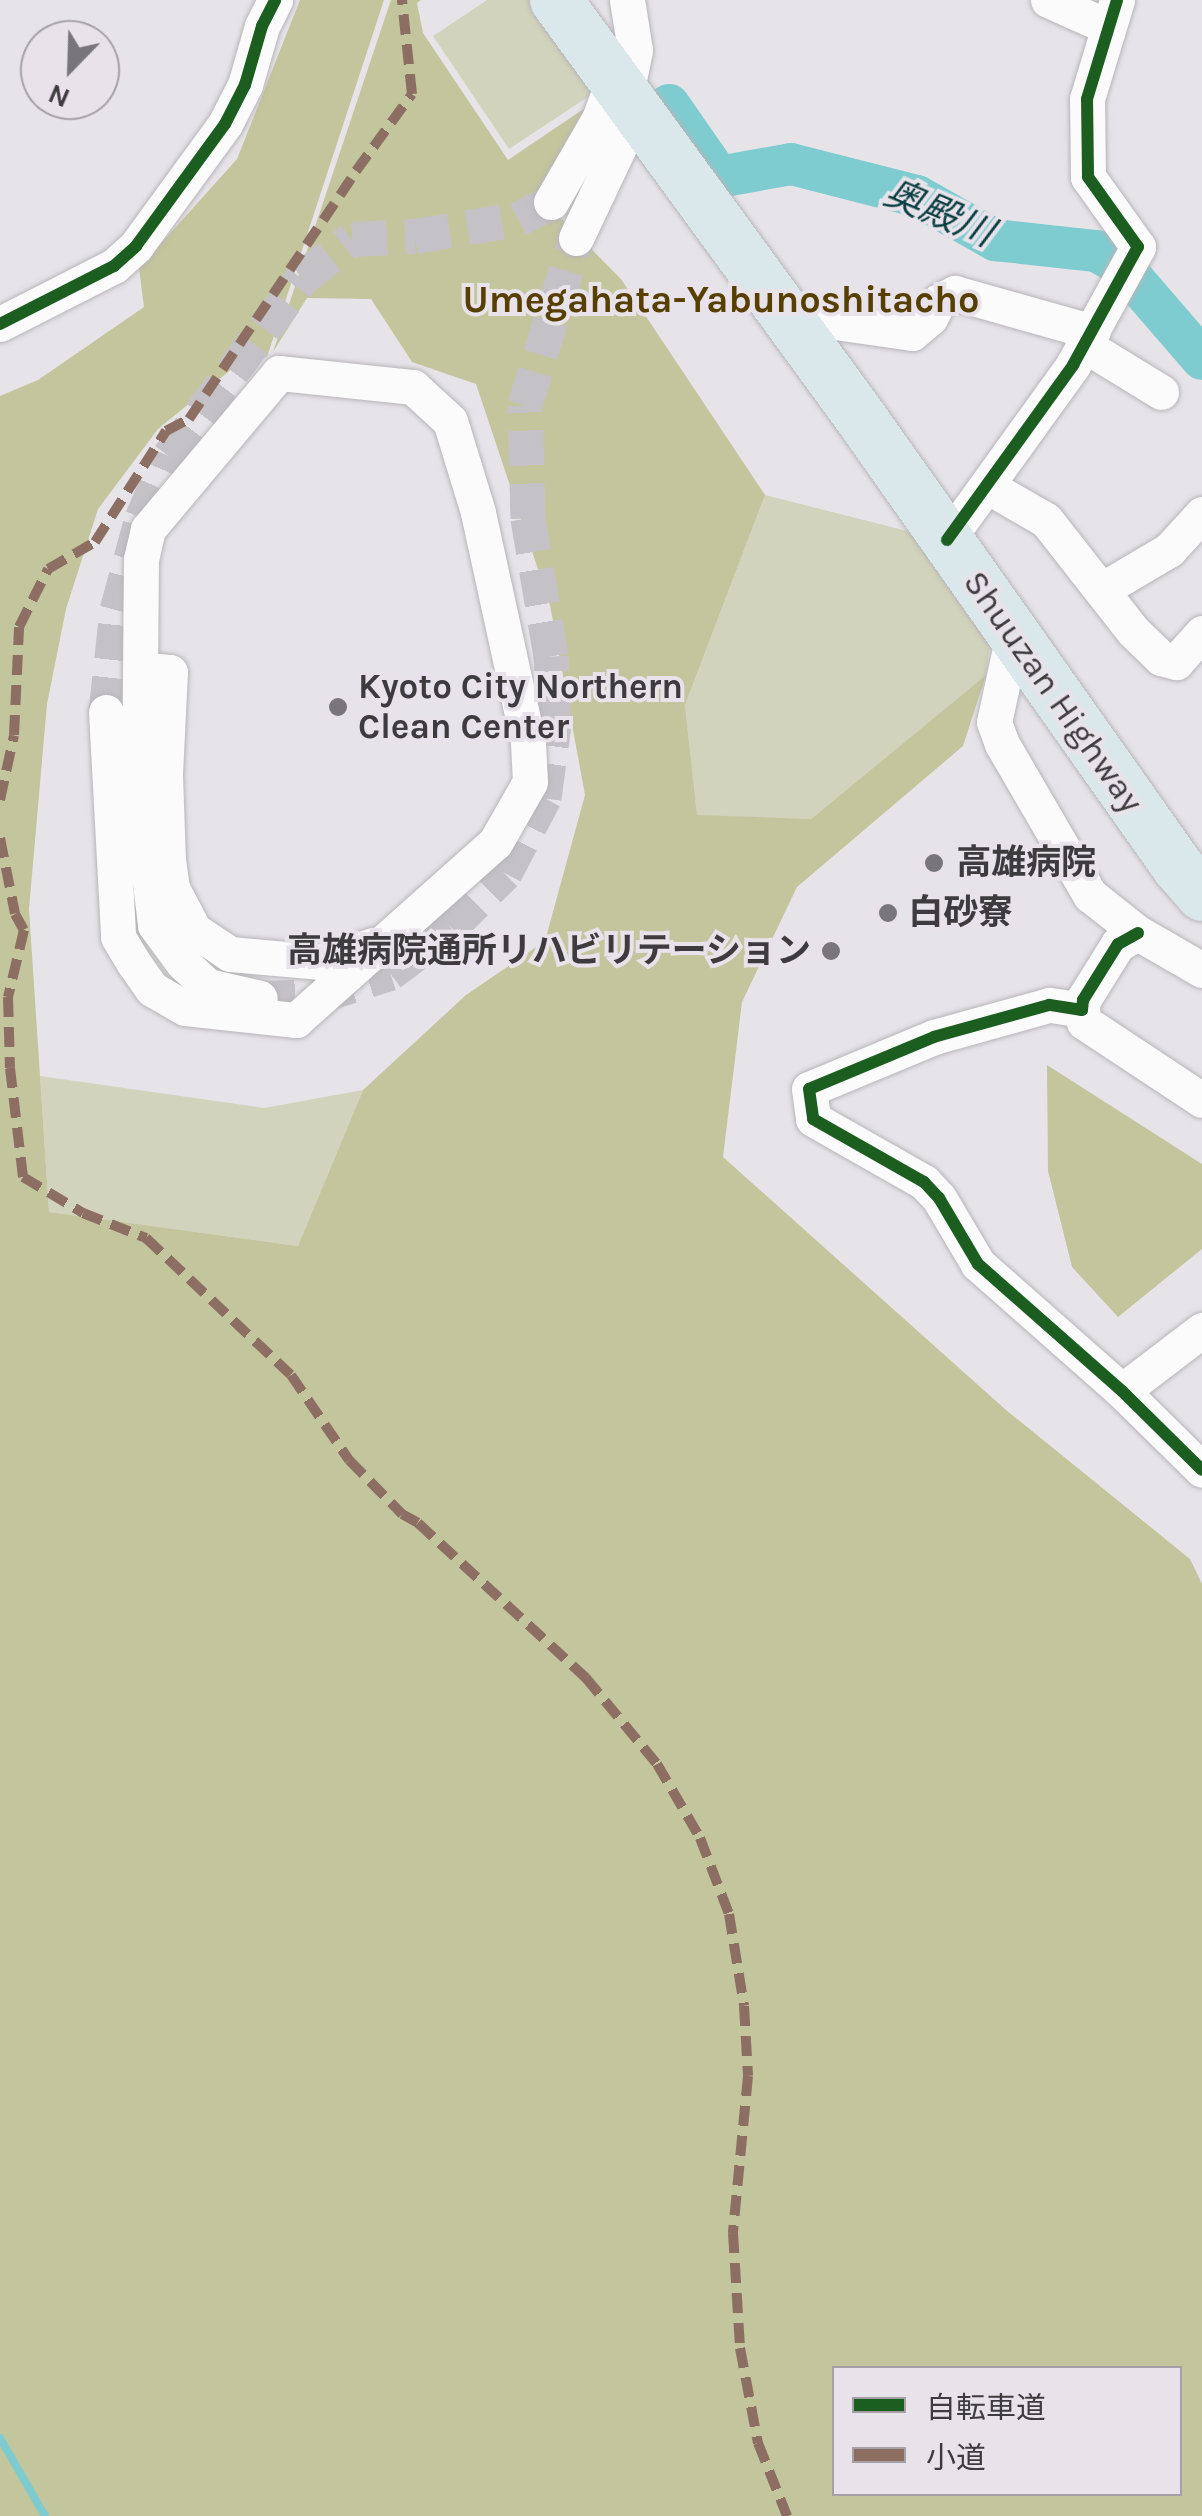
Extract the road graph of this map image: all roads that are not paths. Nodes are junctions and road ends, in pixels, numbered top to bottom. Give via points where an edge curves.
1 (275, 0) edge
2 (556, 0) edge
3 (626, 0) edge
4 (1048, 0) edge
5 (1111, 13) edge
6 (626, 94) junction
7 (551, 202) tunnel mouth
8 (576, 238) tunnel mouth
9 (0, 324) edge
10 (797, 330) junction
11 (1089, 339) junction
12 (1162, 392) dead end
13 (986, 486) junction
14 (1202, 514) edge
15 (946, 540) junction
16 (1104, 589) junction
17 (1202, 633) edge
18 (1013, 635) junction
19 (140, 669) junction
20 (106, 712) tunnel mouth
21 (1202, 895) edge
22 (1138, 933) junction
23 (396, 934) junction
24 (1202, 970) edge
25 (260, 998) tunnel mouth
26 (1082, 1010) junction
27 (1202, 1100) edge
28 (1202, 1330) edge
29 (1122, 1391) junction
30 (1202, 1470) edge

1 - 9 street via 246,86 225,124 136,246 114,266
2 - 6 highway, Shuuzan Highway
3 - 6 street via 635,50
4 - 5 street
5 - 11 street via 1087,100 1088,177 1138,247
6 - 7 street via 598,119
6 - 8 street
6 - 10 highway, Shuuzan Highway
10 - 11 street via 814,319 912,333 939,300 955,293
10 - 15 highway, Shuuzan Highway
11 - 12 street
11 - 13 street
13 - 15 street
13 - 16 street via 1046,520
14 - 16 street via 1169,550
15 - 18 highway, Shuuzan Highway
16 - 17 street via 1133,631 1169,661 1184,657
18 - 21 highway, Shuuzan Highway
18 - 22 street via 994,722 1002,744 1090,894
19 - 23 street via 170,672 168,860 172,888 194,930 230,954 319,962
19 - 23 street via 141,560 148,529 279,374 413,386 450,421 478,512 528,742 530,782 495,843
19 - 25 street via 140,792 155,926 208,986
20 - 23 street via 118,937 152,989 185,1008 296,1020
22 - 24 street
22 - 26 street via 1118,944
26 - 27 street via 1084,1022
26 - 29 street via 1049,1005 934,1037 809,1089 814,1120 924,1182 978,1264
28 - 29 street
29 - 30 street

